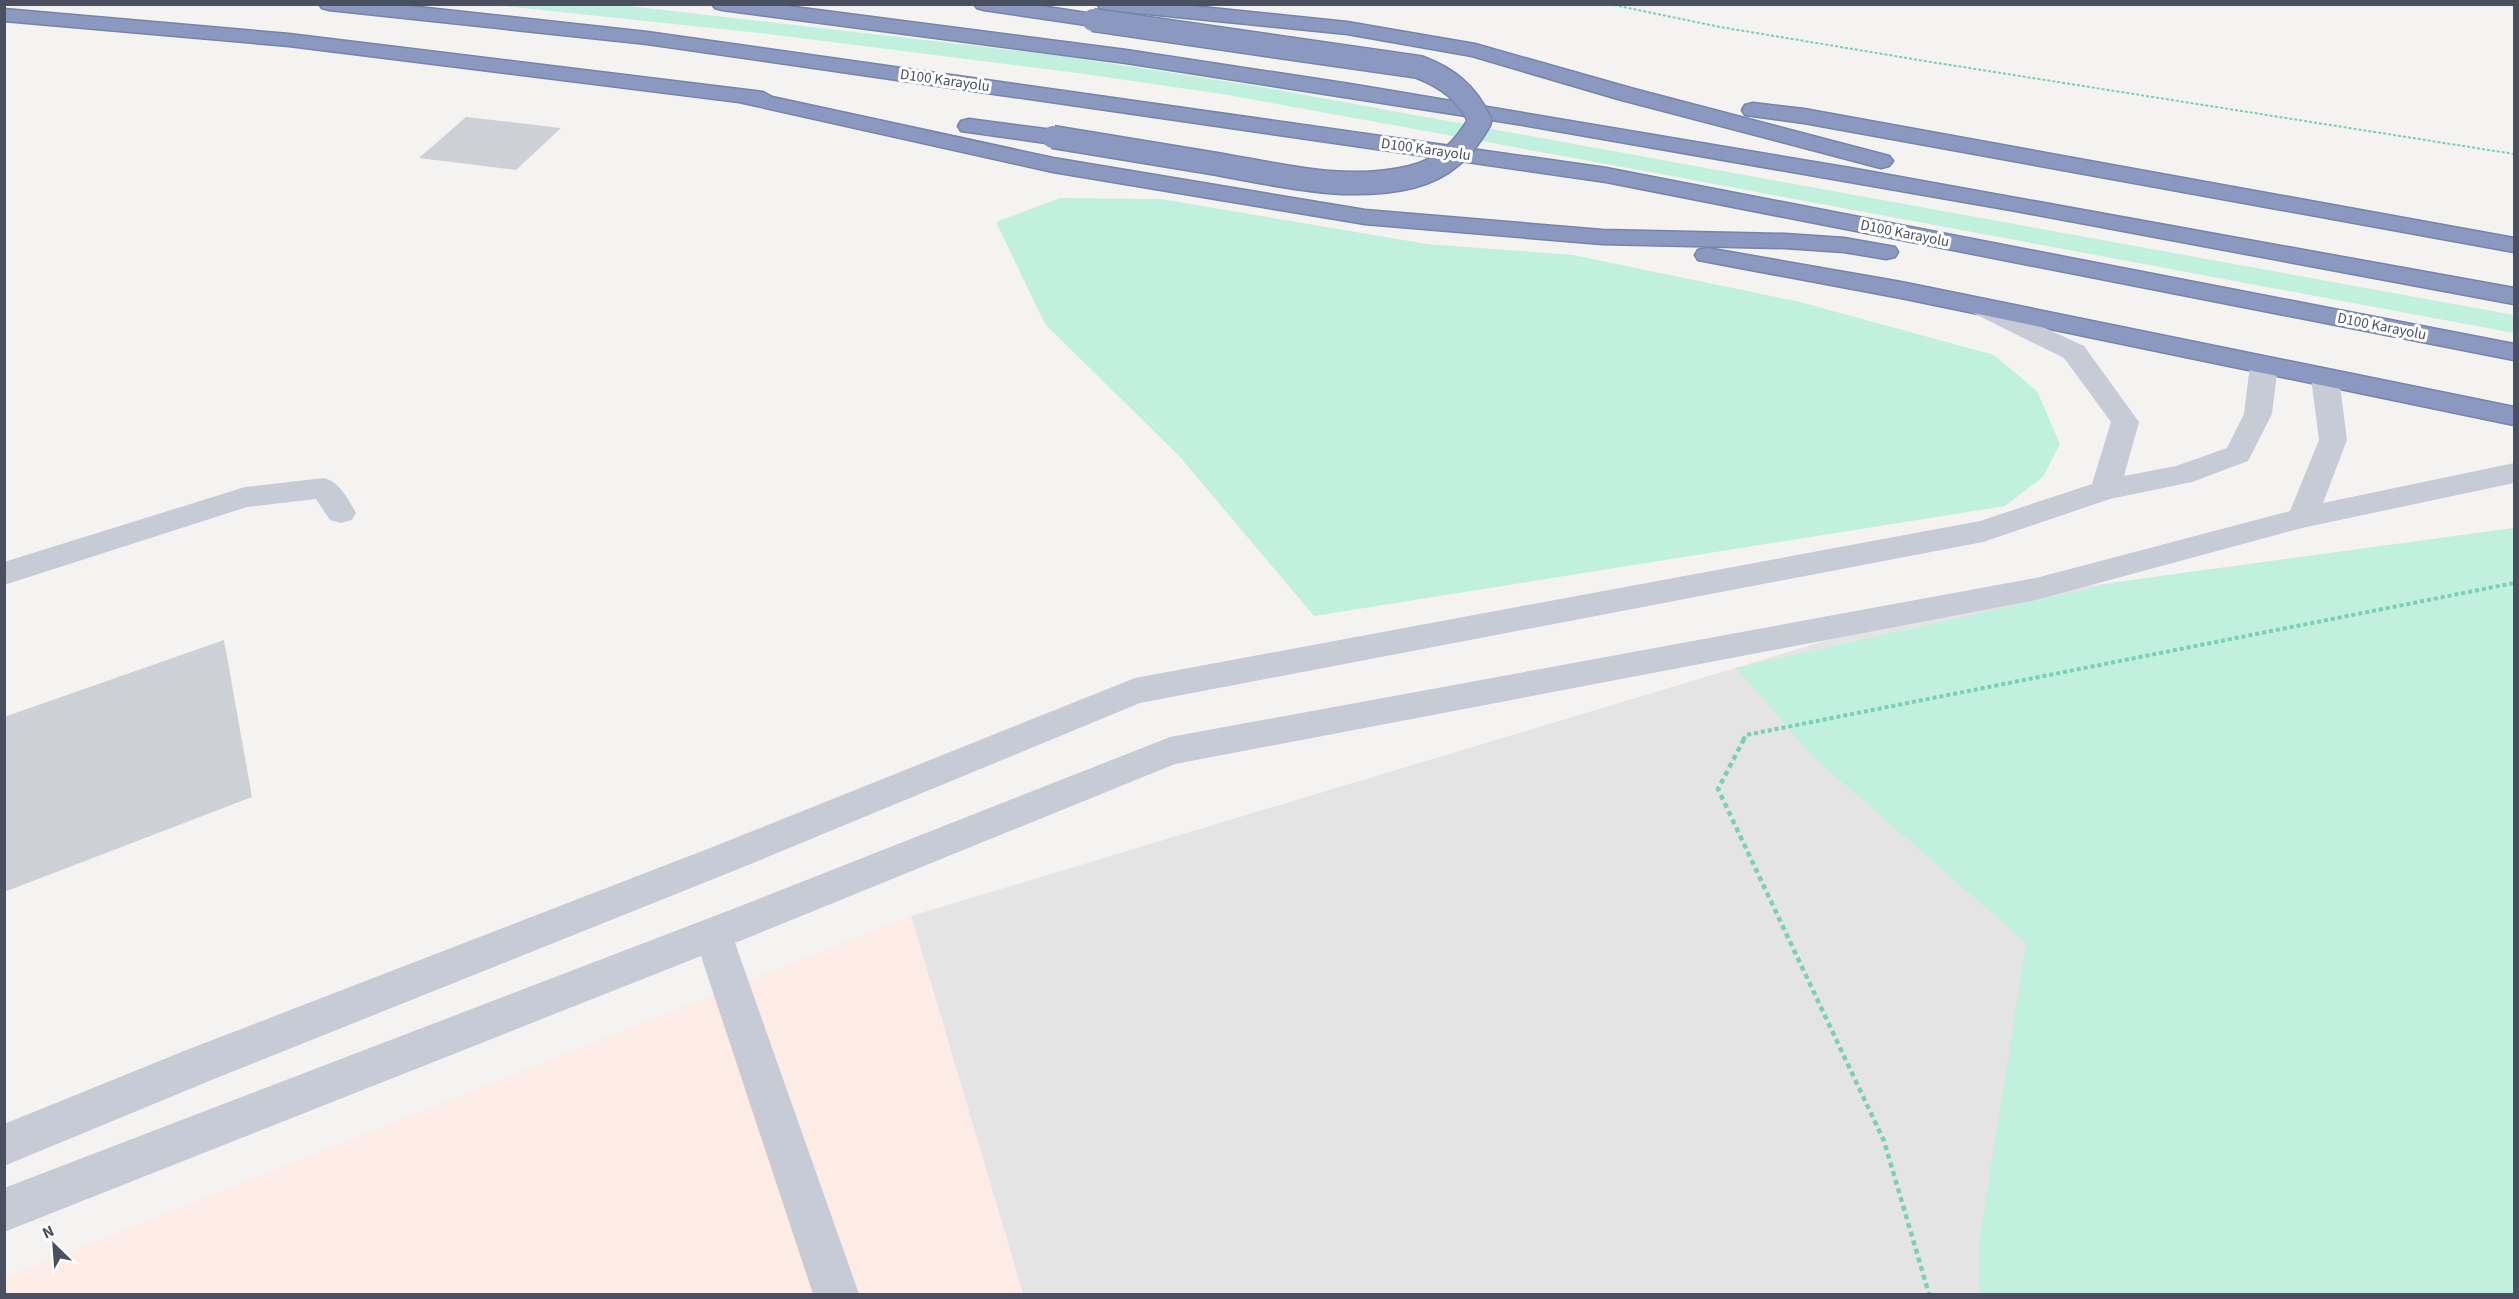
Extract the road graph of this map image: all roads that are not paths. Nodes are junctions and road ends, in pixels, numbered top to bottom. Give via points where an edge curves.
1 (329, 4) edge
2 (722, 4) edge
3 (984, 4) edge
4 (1113, 5) edge
5 (1100, 13) edge
6 (4, 15) edge
7 (1626, 94) junction
8 (740, 96) junction
9 (2104, 219) junction
10 (1602, 237) junction
11 (2514, 245) edge
12 (2514, 296) edge
13 (1982, 307) junction
14 (2356, 321) junction
15 (2514, 352) edge
16 (2264, 365) junction
17 (2325, 378) junction
18 (2514, 416) edge
19 (2514, 473) edge
20 (2104, 490) junction
21 (341, 513) dead end
22 (2302, 518) junction
23 (4, 574) edge
24 (713, 935) junction
25 (4, 1145) edge
26 (4, 1210) edge
27 (836, 1294) edge

1 - 14 highway, D100 Karayolu via 648,38 1606,175
2 - 9 highway via 1193,67
3 - 5 highway
4 - 5 highway
4 - 7 highway via 1347,28 1475,50
5 - 8 highway, bridge via 1419,67 1456,85 1468,97 1480,121 1467,146 1438,167 1404,178 1338,183 1053,137
6 - 8 highway via 139,24
7 - 9 highway
7 - 11 highway via 1804,116
8 - 10 highway via 1053,165 1365,217
9 - 12 highway
10 - 13 highway
10 - 14 highway via 1844,245 2122,295
13 - 16 highway
13 - 20 street via 2074,352 2125,422
14 - 15 highway, D100 Karayolu
16 - 17 highway
16 - 20 street via 2258,414 2238,454 2182,475
17 - 18 highway
17 - 22 street via 2333,440
19 - 22 street
20 - 25 street via 1983,531 1135,691
21 - 23 street via 324,488 245,497
22 - 24 street via 2036,589 1170,751
24 - 26 street
24 - 27 street

